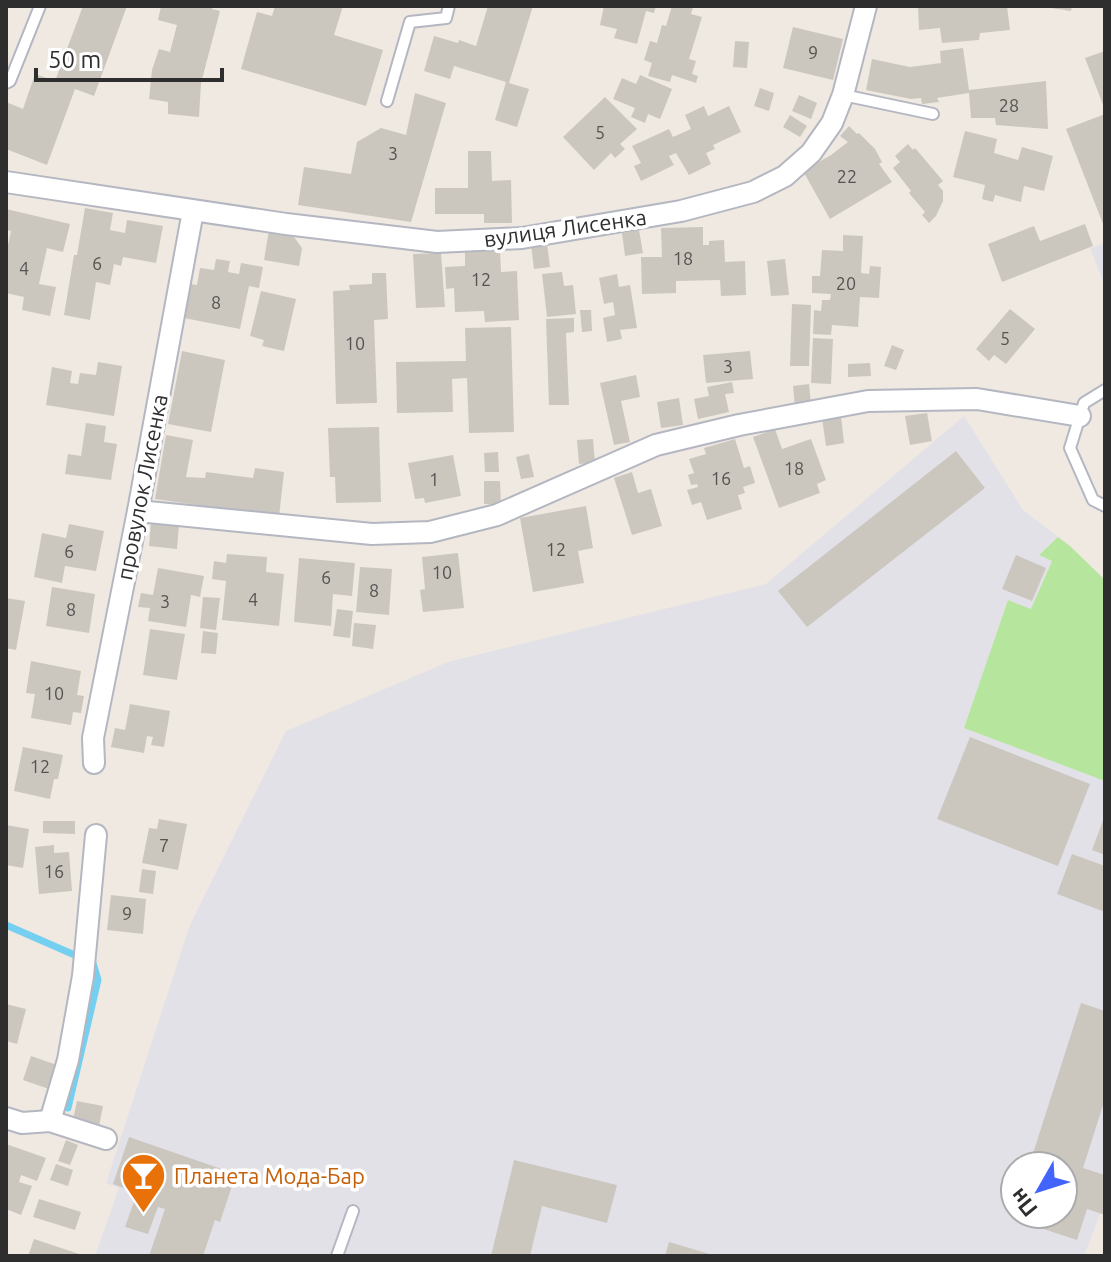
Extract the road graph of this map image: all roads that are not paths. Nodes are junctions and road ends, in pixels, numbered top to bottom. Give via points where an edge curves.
1 (40, 6) edge
2 (449, 6) edge
3 (866, 6) edge
4 (6, 83) edge
5 (843, 95) junction
6 (387, 101) dead end
7 (933, 114) dead end
8 (6, 182) edge
9 (193, 211) junction
10 (1105, 390) edge
11 (1080, 416) junction
12 (1105, 506) edge
13 (138, 511) junction
14 (94, 763) dead end
15 (96, 835) dead end
16 (6, 1118) edge
17 (50, 1121) junction
18 (106, 1139) dead end
19 (353, 1211) dead end
20 (337, 1256) edge

1 - 4 lane
2 - 6 lane via 446,18 410,22
3 - 5 street, вулиця Лисенка
5 - 7 lane
5 - 9 street, вулиця Лисенка via 811,153 785,176 753,192 666,213 522,238 437,242
8 - 9 street, вулиця Лисенка
9 - 13 street, провулок Лисенка
10 - 11 lane via 1084,403
11 - 12 lane via 1070,448 1093,500
11 - 13 street via 977,399 868,401 656,445 497,515 430,532 372,534
13 - 14 street, провулок Лисенка via 93,738
15 - 17 street via 83,976 68,1060
16 - 17 street
17 - 18 street
19 - 20 lane

